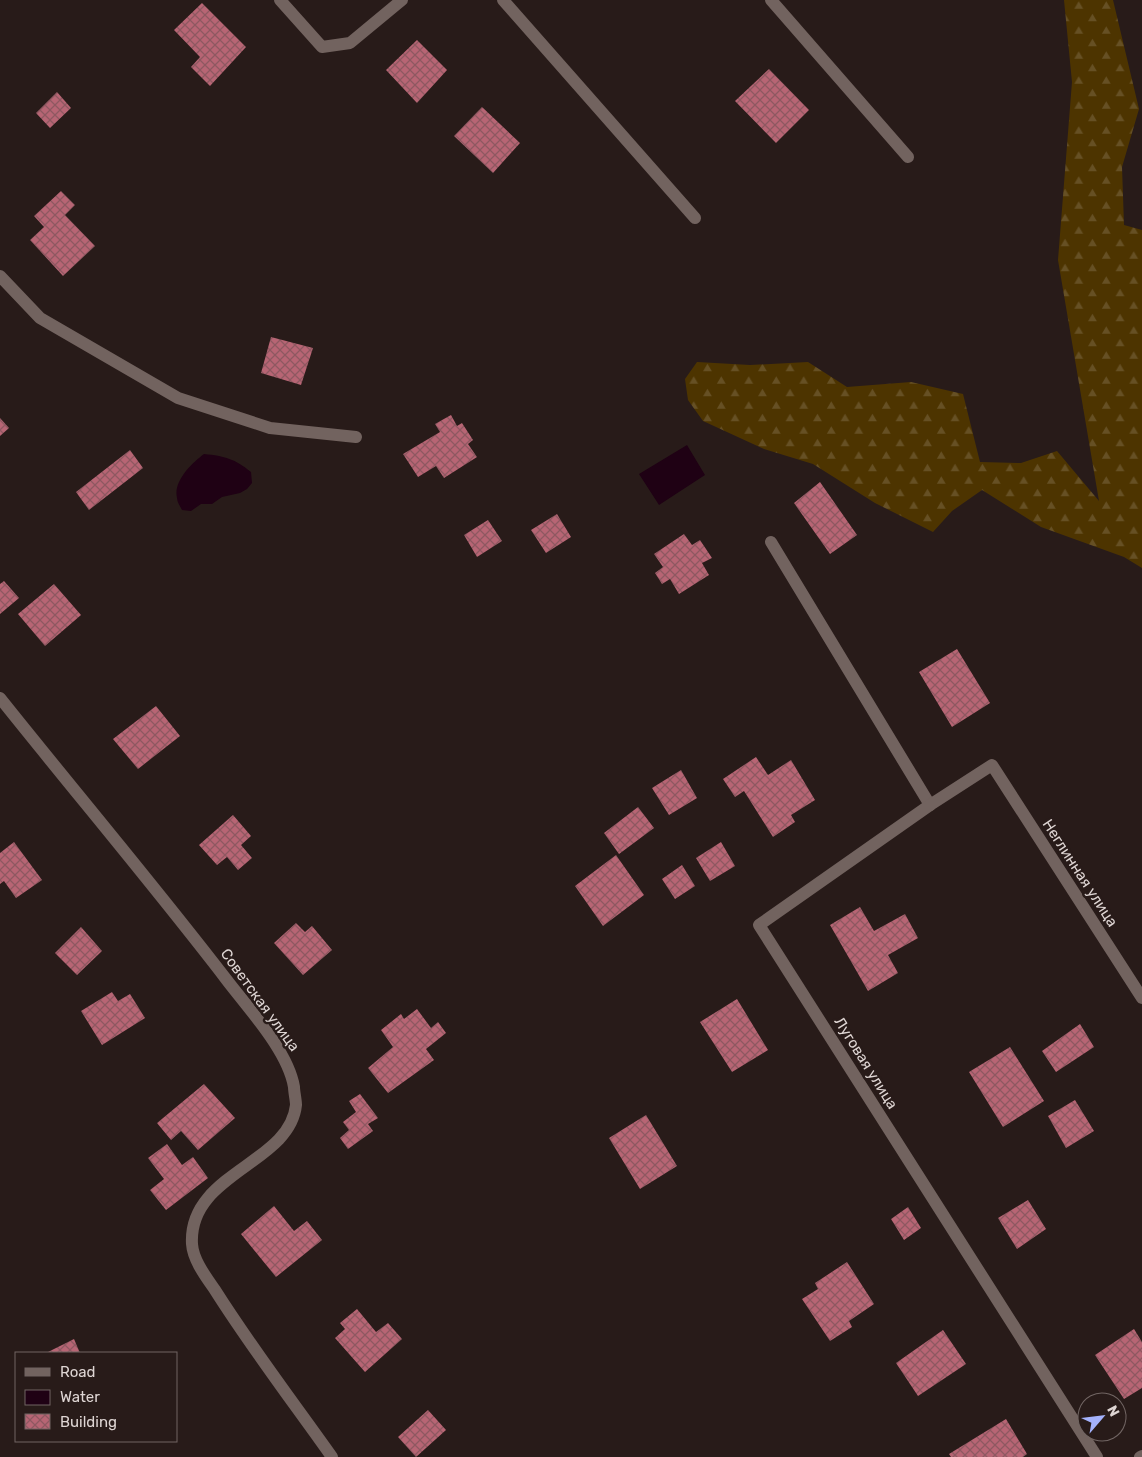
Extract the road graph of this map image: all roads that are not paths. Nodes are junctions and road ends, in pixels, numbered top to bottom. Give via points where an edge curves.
1 (280, 0) edge
2 (402, 0) edge
3 (503, 0) edge
4 (771, 0) edge
5 (908, 157) dead end
6 (695, 218) dead end
7 (0, 276) edge
8 (356, 437) dead end
9 (771, 542) dead end
10 (0, 698) edge
11 (992, 765) joint
12 (930, 805) junction
13 (1142, 998) edge
14 (332, 1457) edge
15 (1098, 1457) edge

1 - 2 street via 322,47 350,43
3 - 6 street
4 - 5 street
7 - 8 street via 40,318 178,398 270,428
9 - 12 street
10 - 14 street, Советская улица via 207,955 284,1059 293,1083 296,1105 291,1122 282,1138 219,1186 203,1204 194,1223 192,1245 200,1267 228,1311
11 - 12 street, Луговая улица
11 - 13 street, Неглинная улица
12 - 15 street, Луговая улица via 759,925

